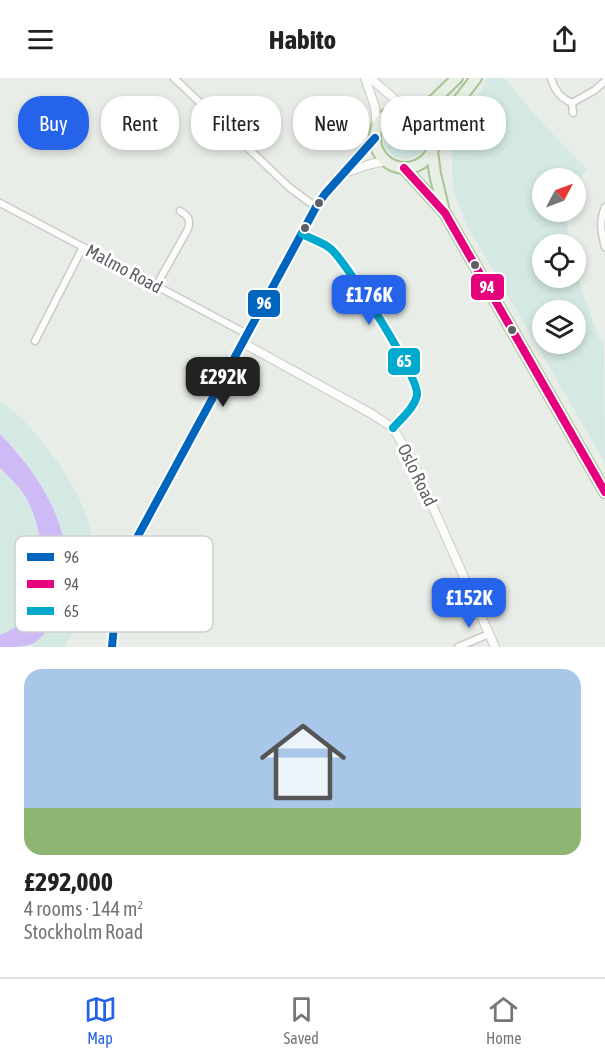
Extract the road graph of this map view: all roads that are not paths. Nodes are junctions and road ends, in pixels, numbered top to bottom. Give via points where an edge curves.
1 (174, 78) edge
2 (365, 78) edge
3 (370, 78) edge
4 (457, 78) edge
5 (476, 78) edge
6 (551, 78) edge
7 (605, 81) edge
8 (388, 96) edge
9 (438, 96) edge
10 (462, 96) edge
11 (572, 103) junction
12 (573, 113) dead end
13 (381, 124) edge
14 (376, 133) junction
15 (432, 151) joint
16 (386, 162) junction
17 (404, 168) junction
18 (346, 172) junction
19 (0, 203) edge
20 (316, 207) junction
21 (605, 207) edge
22 (180, 211) dead end
23 (445, 213) junction
24 (302, 234) junction
25 (83, 247) junction
26 (605, 247) edge
27 (156, 286) junction
28 (248, 334) junction
29 (35, 341) dead end
30 (243, 343) junction
31 (393, 428) junction
32 (605, 492) edge
33 (138, 536) edge
34 (113, 632) edge
35 (489, 634) junction
36 (112, 647) edge
37 (458, 647) edge
38 (495, 647) edge

1 - 20 street via 290,188
2 - 14 street via 375,106
3 - 8 street
4 - 9 highway
5 - 10 highway
6 - 11 street via 553,88 563,100
7 - 11 street
11 - 12 street
13 - 14 highway
14 - 16 highway via 376,147
14 - 18 street
15 - 17 highway via 421,164
15 - 23 highway
16 - 17 highway
16 - 18 street
17 - 23 highway
18 - 20 street
19 - 25 street, Malmo Road
20 - 24 street
21 - 26 street via 600,229
22 - 27 street via 188,216 188,229
23 - 32 highway
24 - 28 street
24 - 31 street via 330,248 341,260 415,380 418,394 414,404
25 - 27 street, Malmo Road
25 - 29 street
27 - 28 street, Malmo Road
28 - 30 street
30 - 31 street, Oslo Road
30 - 33 street
31 - 35 street, Oslo Road via 412,460
34 - 36 street
35 - 37 street
35 - 38 street, Oslo Road

